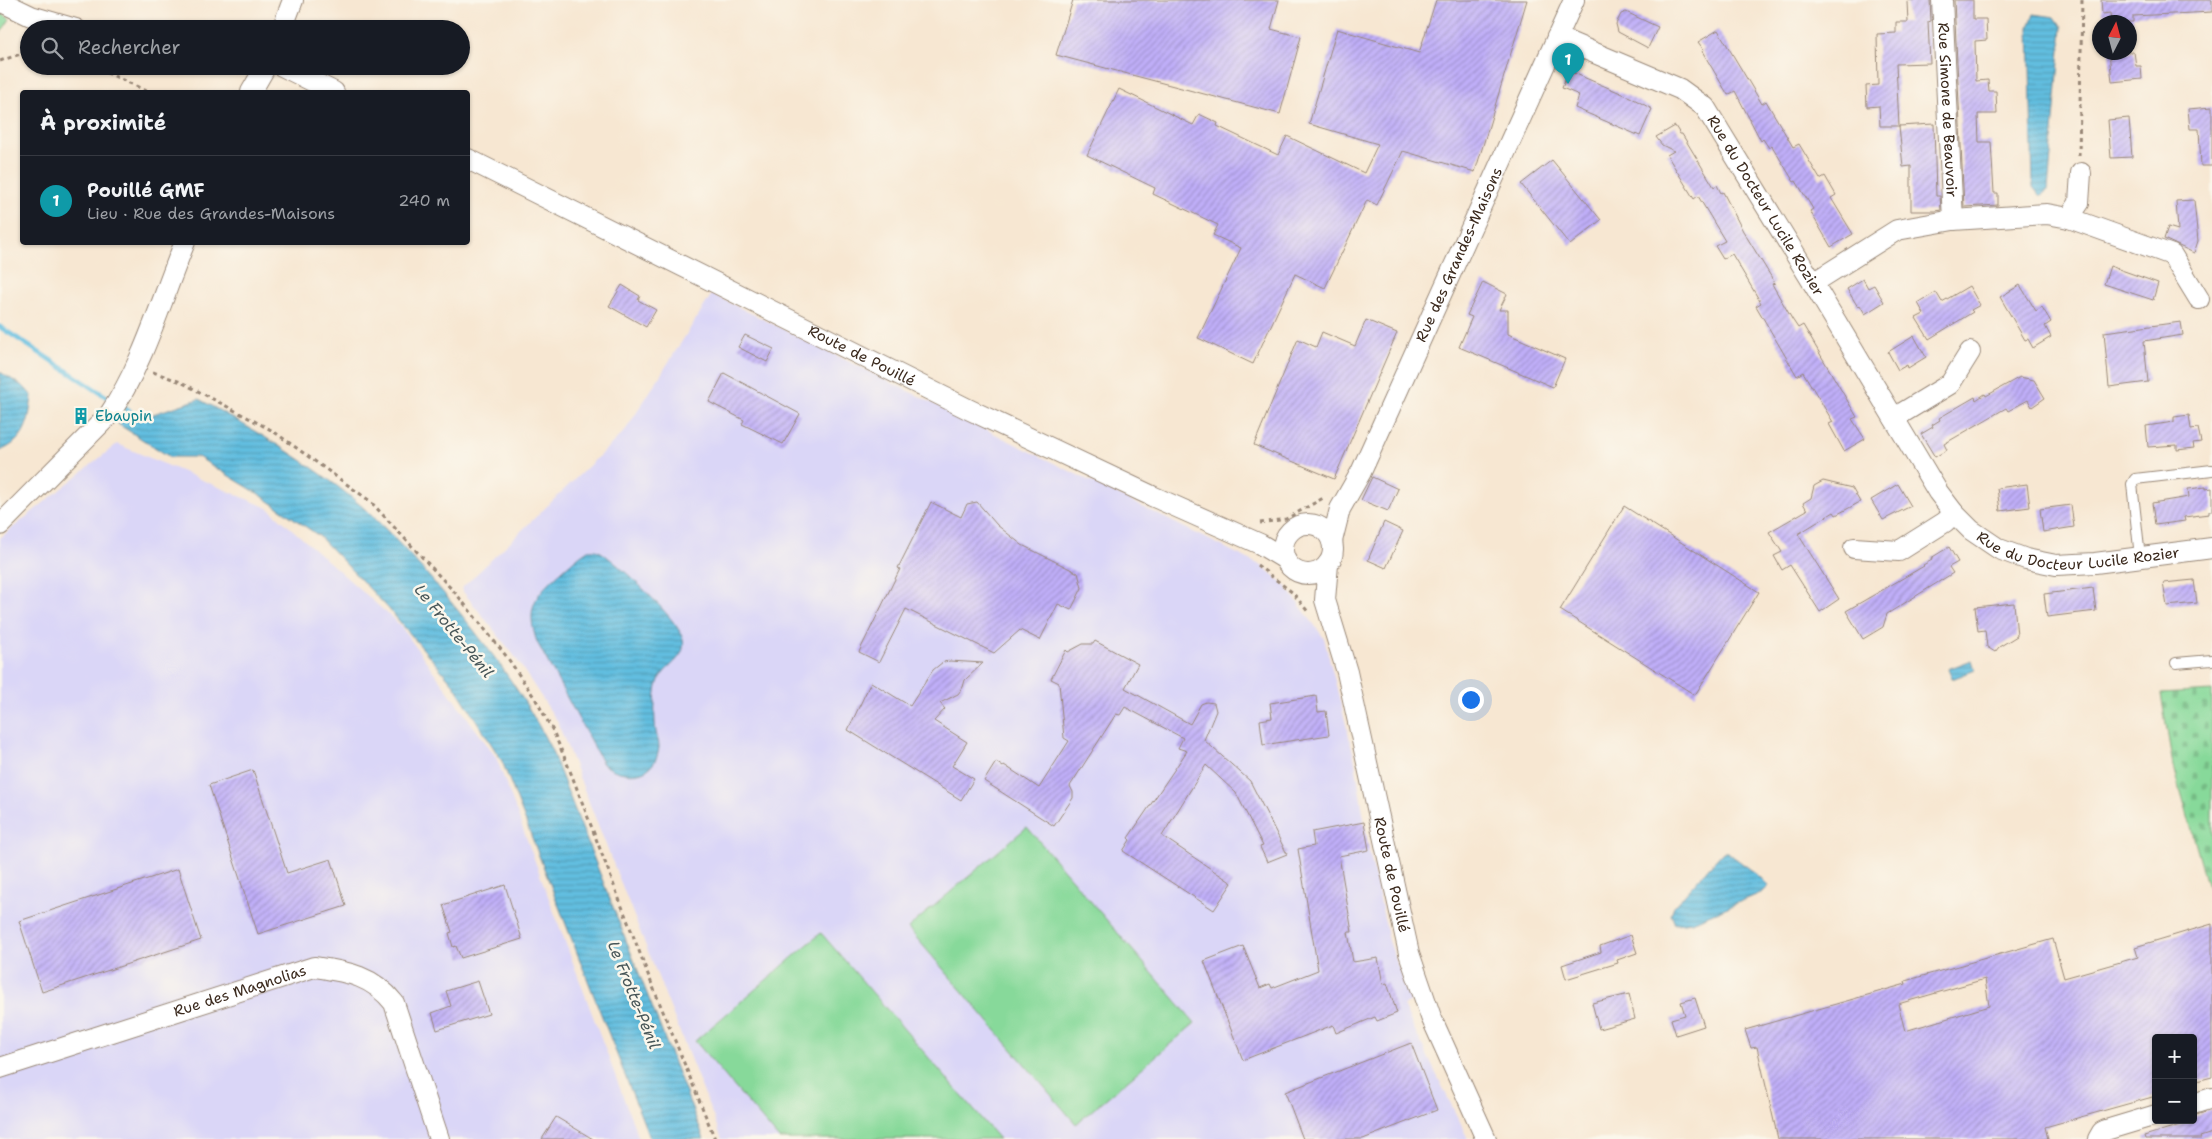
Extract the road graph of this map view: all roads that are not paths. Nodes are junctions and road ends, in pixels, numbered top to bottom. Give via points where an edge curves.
1 (293, 0) edge
2 (1574, 0) edge
3 (1942, 0) edge
4 (0, 1) edge
5 (45, 20) edge
6 (285, 20) edge
7 (1557, 37) junction
8 (261, 75) edge
9 (300, 75) edge
10 (253, 90) edge
11 (330, 90) edge
12 (470, 160) edge
13 (2081, 173) road end
14 (2069, 218) junction
15 (1953, 220) junction
16 (184, 245) edge
17 (1813, 283) junction
18 (2200, 299) dead end
19 (1970, 352) dead end
20 (1894, 418) junction
21 (2212, 470) edge
22 (1334, 502) junction
23 (1954, 513) junction
24 (1315, 524) junction
25 (0, 525) edge
26 (1286, 536) junction
27 (1332, 542) junction
28 (1854, 548) dead end
29 (2212, 548) edge
30 (1256, 552) junction
31 (2140, 557) junction
32 (1286, 559) junction
33 (1328, 564) junction
34 (1302, 573) junction
35 (1325, 600) junction
36 (2212, 660) edge
37 (2176, 663) dead end
38 (0, 1068) edge
39 (2212, 1098) edge
40 (2197, 1103) edge
41 (2152, 1116) edge
42 (439, 1139) edge
43 (1486, 1139) edge
44 (2098, 1139) edge

1 - 6 street
2 - 7 street, Rue des Grandes-Maisons
3 - 15 street, Rue Simone de Beauvoir
4 - 5 street
7 - 17 street, Rue du Docteur Lucile Rozier via 1680,89 1705,107
7 - 22 street, Rue des Grandes-Maisons via 1361,472
8 - 10 street
9 - 11 street
12 - 30 street, Route de Pouillé via 1152,496
13 - 14 street via 2079,203
14 - 15 street via 2047,214
14 - 18 street via 2172,255
15 - 17 street via 1897,230
16 - 25 street via 132,375 109,415
17 - 20 street, Rue du Docteur Lucile Rozier
19 - 20 street via 1950,384
20 - 23 street, Rue du Docteur Lucile Rozier
21 - 31 lane via 2135,479 2132,484
22 - 24 street
22 - 27 street
23 - 28 street via 1899,551
23 - 31 street, Rue du Docteur Lucile Rozier via 1971,530 2000,549 2026,559 2056,565
24 - 26 street via 1299,525
24 - 27 street via 1323,528
26 - 30 street
26 - 32 street via 1283,544
27 - 33 street via 1334,550
29 - 31 street, Rue du Docteur Lucile Rozier
30 - 32 street, Route de Pouillé
32 - 34 street
33 - 34 street via 1316,572
33 - 35 street, Route de Pouillé
34 - 35 street, Route de Pouillé
35 - 43 street, Route de Pouillé via 1347,672 1409,953 1430,1017
36 - 37 lane
38 - 42 street, Rue des Magnolias via 314,967 350,972 384,989 394,1003
39 - 40 street
41 - 44 street via 2106,1130

